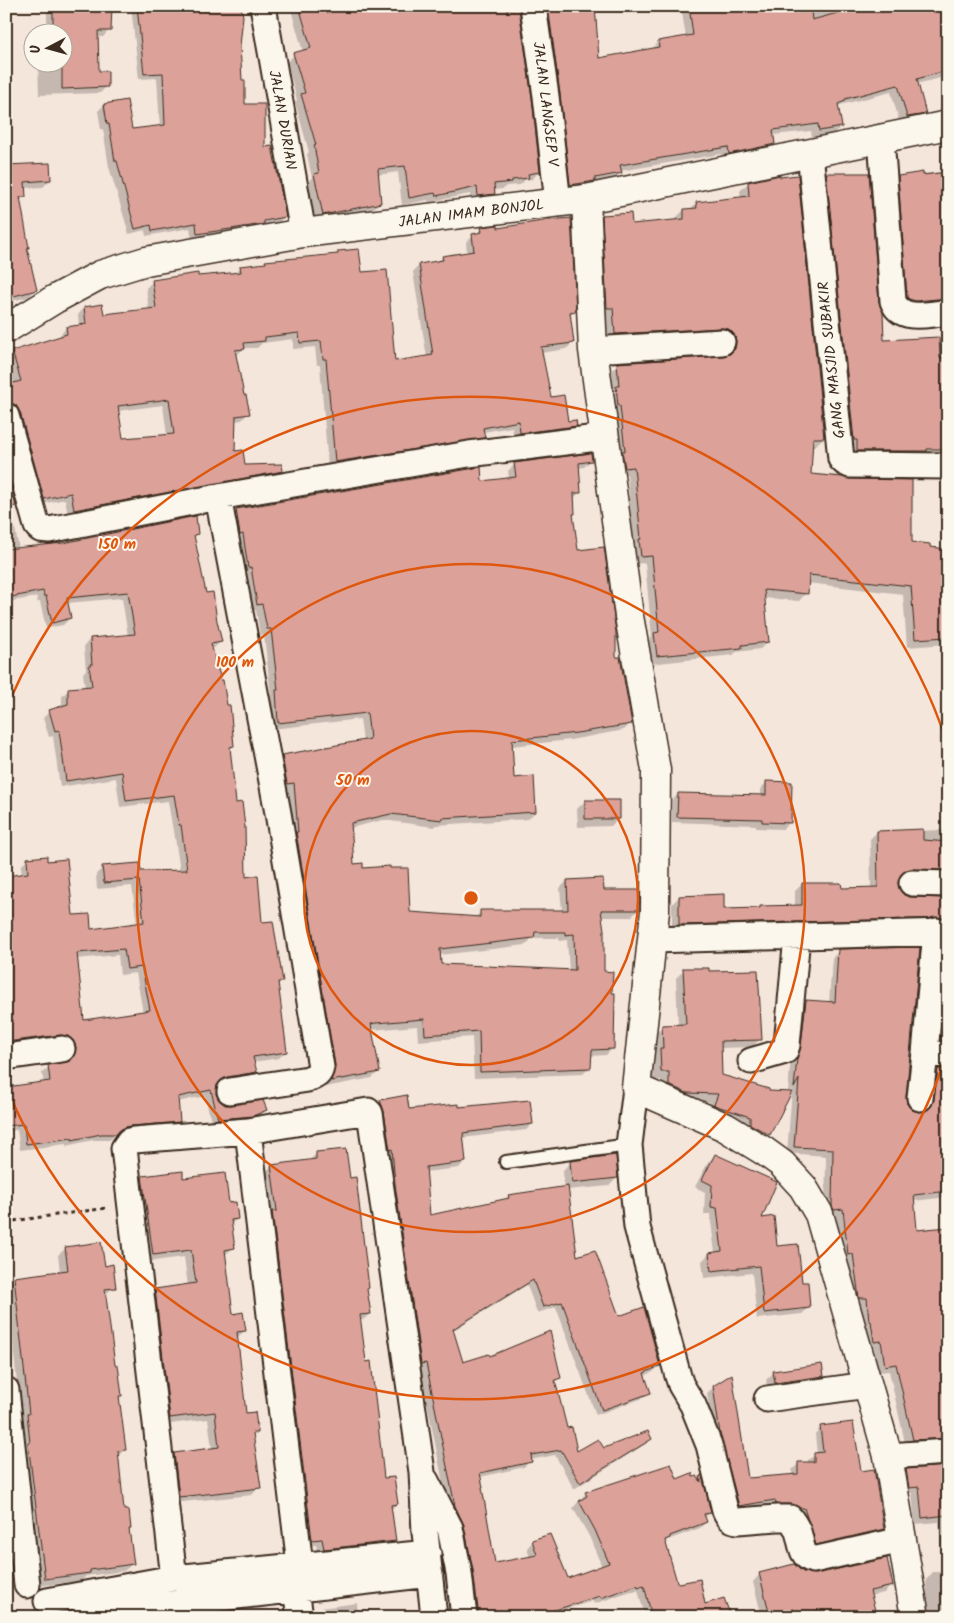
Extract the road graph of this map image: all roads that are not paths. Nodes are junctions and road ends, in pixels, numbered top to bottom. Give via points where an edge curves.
1 (263, 6) edge
2 (533, 6) edge
3 (948, 124) edge
4 (881, 138) junction
5 (810, 153) junction
6 (586, 200) junction
7 (558, 203) junction
8 (303, 233) junction
9 (948, 314) edge
10 (6, 329) edge
11 (722, 342) dead end
12 (593, 350) junction
13 (6, 416) edge
14 (605, 436) junction
15 (948, 466) edge
16 (218, 497) junction
17 (912, 883) dead end
18 (948, 884) edge
19 (942, 932) edge
20 (797, 936) junction
21 (652, 940) junction
22 (62, 1049) dead end
23 (937, 1054) edge
24 (6, 1057) edge
25 (751, 1061) dead end
26 (636, 1088) junction
27 (230, 1090) dead end
28 (920, 1098) dead end
29 (248, 1131) junction
30 (629, 1145) junction
31 (506, 1162) dead end
32 (867, 1385) junction
33 (6, 1390) edge
34 (767, 1399) dead end
35 (948, 1452) edge
36 (888, 1456) junction
37 (422, 1472) junction
38 (450, 1528) junction
39 (902, 1540) junction
40 (428, 1553) junction
41 (300, 1565) junction
42 (174, 1578) junction
43 (17, 1586) edge
44 (296, 1590) junction
45 (49, 1609) edge
46 (177, 1610) edge
47 (83, 1617) edge
48 (300, 1617) edge
49 (434, 1617) edge
50 (464, 1617) edge
51 (915, 1617) edge

1 - 8 street, JALAN DURIAN
2 - 7 street, JALAN LANGSEP V
3 - 4 street, JALAN IMAM BONJOL
4 - 5 street, JALAN IMAM BONJOL
4 - 9 street via 893,301 899,311 907,315
5 - 6 street, JALAN IMAM BONJOL
5 - 15 street, GANG MASJID SUBAKIR via 841,459 850,465
6 - 7 street, JALAN IMAM BONJOL
6 - 12 street
7 - 8 street, JALAN IMAM BONJOL
8 - 10 street, JALAN IMAM BONJOL via 146,261 100,275
11 - 12 street
12 - 14 street
13 - 16 street via 40,528 49,530
14 - 16 street via 469,454
14 - 21 street via 629,616 656,770
16 - 27 street via 278,813 321,1067 317,1076 308,1079
17 - 18 street
19 - 20 street
19 - 23 street
20 - 21 street
20 - 25 street via 785,1051
21 - 26 street
22 - 24 street
23 - 28 street
26 - 30 street
26 - 32 street via 733,1132 782,1164 803,1188 819,1214
29 - 37 street via 369,1112
29 - 41 street
29 - 42 street via 129,1141 124,1148
30 - 31 lane
30 - 39 street via 637,1227 678,1376 709,1445 729,1517 738,1521 790,1518 797,1528 803,1552 813,1560
32 - 34 street
32 - 36 street
33 - 43 street
35 - 36 street
36 - 39 street
37 - 38 street
37 - 40 street
38 - 40 street
38 - 50 street
39 - 51 street
40 - 41 street
40 - 44 street
40 - 49 street
41 - 42 street
42 - 45 street
43 - 45 street via 38,1591
44 - 46 street
44 - 48 street
46 - 47 street

